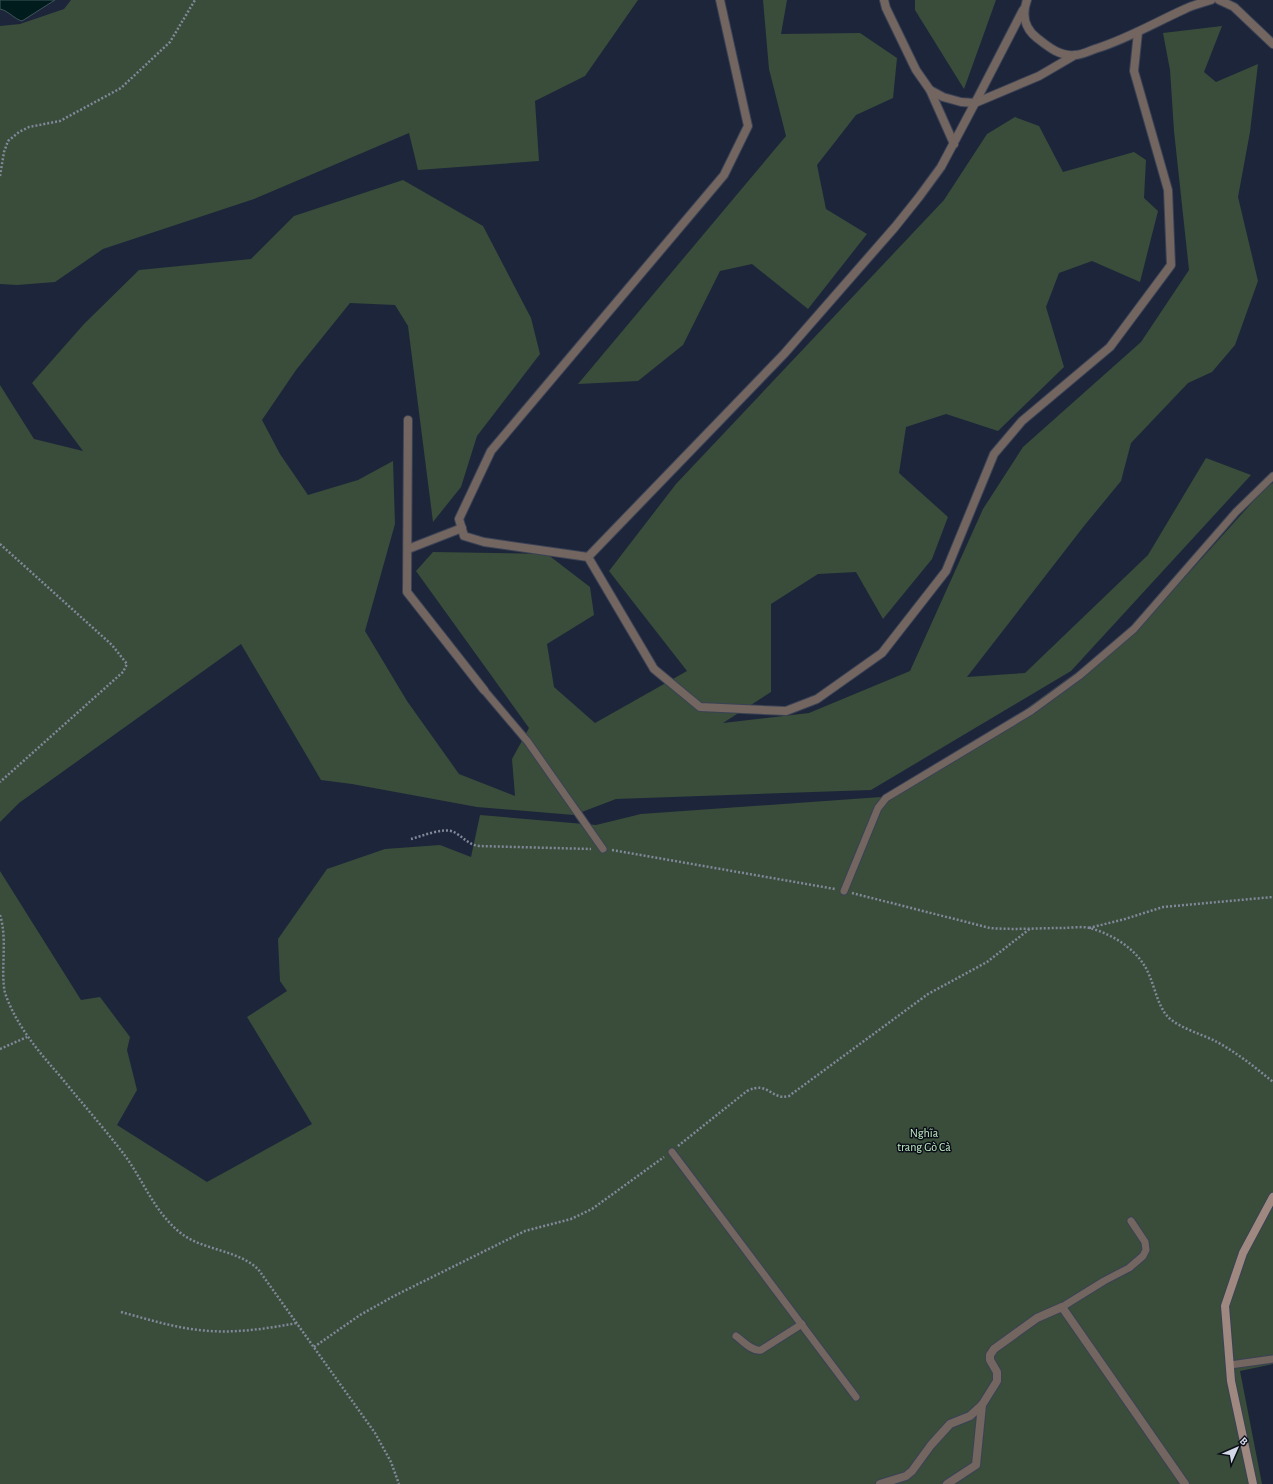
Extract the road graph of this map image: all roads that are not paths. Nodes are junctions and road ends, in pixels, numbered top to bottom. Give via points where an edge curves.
1 (720, 0) edge
2 (884, 0) edge
3 (1027, 0) edge
4 (1211, 0) edge
5 (1219, 0) edge
6 (1023, 10) junction
7 (1138, 32) junction
8 (1273, 44) edge
9 (1075, 55) junction
10 (930, 90) junction
11 (975, 103) junction
12 (954, 144) junction
13 (408, 420) dead end
14 (1273, 476) edge
15 (462, 528) junction
16 (408, 549) junction
17 (588, 557) junction
18 (484, 690) joint
19 (603, 849) road end
20 (844, 891) road end
21 (672, 1152) dead end
22 (1273, 1197) edge
23 (1131, 1221) dead end
24 (1062, 1307) junction
25 (802, 1324) junction
26 (736, 1336) dead end
27 (1273, 1359) edge
28 (1230, 1365) junction
29 (856, 1397) dead end
30 (982, 1405) junction
31 (880, 1484) edge
32 (947, 1484) edge
33 (1185, 1484) edge
34 (1253, 1484) edge

1 - 15 street via 748,126 728,168 491,451 459,519
2 - 10 street via 916,70
3 - 6 street
4 - 7 street via 1186,8
5 - 8 street via 1234,7
6 - 9 street via 1031,34 1048,47 1061,53
6 - 11 street
7 - 9 street
7 - 17 street via 1134,71 1168,190 1171,265 1110,347 1022,421 994,454 946,571 882,653 817,699 786,711 700,707 654,669
9 - 11 street via 1039,76
10 - 11 street via 943,97
10 - 12 street
11 - 12 street
12 - 17 street via 919,198 794,342
13 - 16 street
14 - 20 lane via 1236,512 1134,629 1079,676 1031,711 886,798 878,808
15 - 16 street
15 - 17 street via 464,536 484,542
16 - 18 street via 407,592
18 - 19 lane via 528,742
21 - 25 lane
22 - 28 street via 1243,1253 1225,1306
23 - 24 lane via 1145,1242 1146,1250 1143,1256 1130,1268
24 - 30 street via 1037,1318 991,1352 990,1360 997,1372 997,1381
24 - 33 street
25 - 26 lane via 758,1351
25 - 29 lane
27 - 28 lane
28 - 34 street via 1231,1381
30 - 31 street via 970,1416 950,1424 912,1472
30 - 32 street via 976,1465

